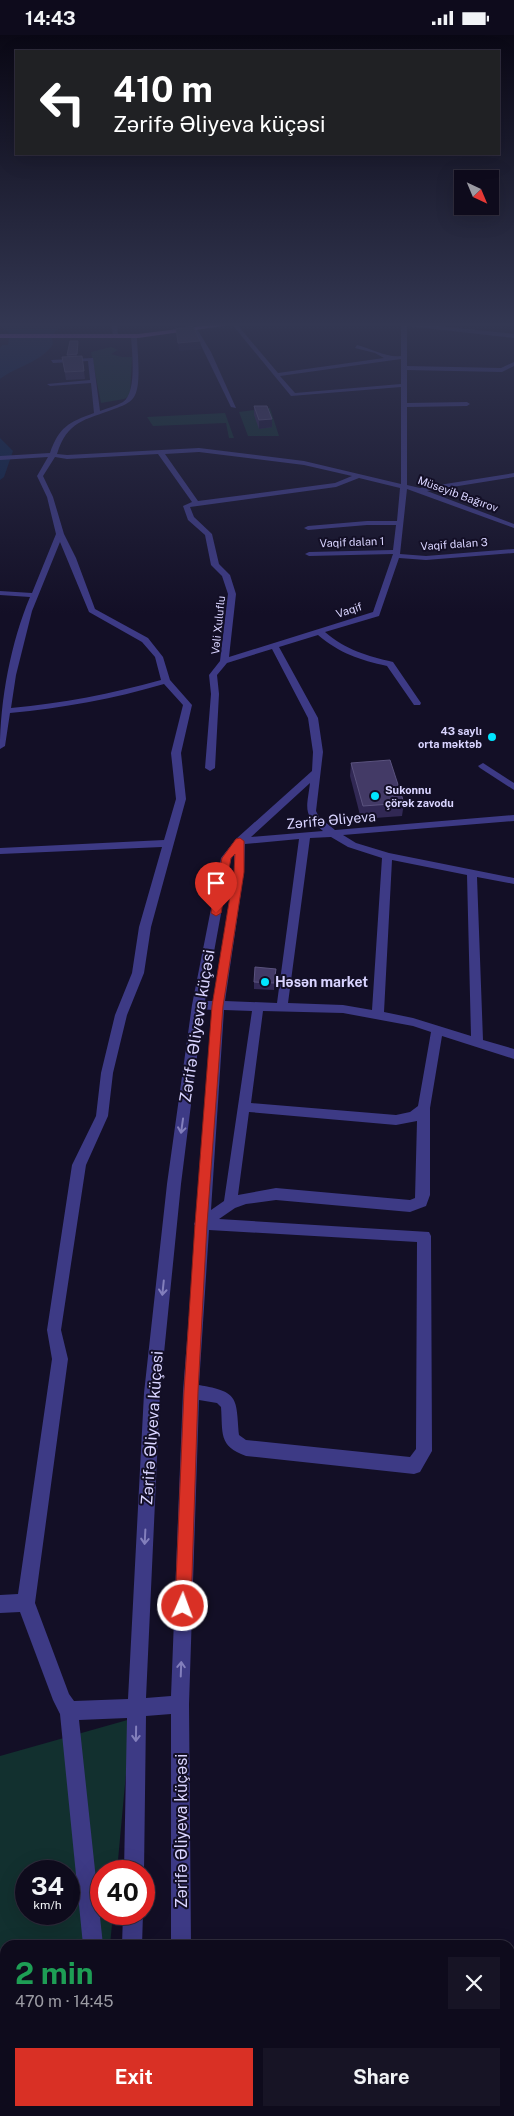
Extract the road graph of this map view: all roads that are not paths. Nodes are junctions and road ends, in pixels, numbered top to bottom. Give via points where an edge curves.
1 (85, 419) edge
2 (405, 419) edge
3 (160, 452) junction
4 (0, 458) edge
5 (51, 458) junction
6 (38, 459) junction
7 (0, 465) edge
8 (360, 476) junction
9 (514, 476) edge
10 (404, 487) junction
11 (418, 490) junction
12 (196, 503) junction
13 (400, 523) junction
14 (514, 526) edge
15 (308, 528) dead end
16 (60, 534) junction
17 (514, 551) edge
18 (396, 554) junction
19 (309, 555) dead end
20 (0, 593) edge
21 (34, 595) junction
22 (320, 632) junction
23 (275, 646) junction
24 (224, 661) junction
25 (166, 681) junction
26 (417, 703) dead end
27 (6, 711) junction
28 (0, 746) edge
29 (483, 766) dead end
30 (210, 768) dead end
31 (317, 772) junction
32 (514, 787) edge
33 (514, 818) edge
34 (332, 833) junction
35 (305, 835) junction
36 (240, 841) junction
37 (169, 843) junction
38 (0, 851) edge
39 (387, 856) junction
40 (472, 872) junction
41 (514, 881) edge
42 (198, 1005) junction
43 (218, 1006) junction
44 (258, 1007) junction
45 (282, 1007) junction
46 (378, 1016) junction
47 (437, 1030) junction
48 (477, 1043) junction
49 (514, 1054) edge
50 (244, 1107) junction
51 (424, 1108) junction
52 (230, 1204) junction
53 (201, 1224) junction
54 (191, 1391) junction
55 (26, 1603) junction
56 (0, 1604) edge
57 (180, 1704) junction
58 (136, 1708) junction
59 (69, 1711) junction
60 (134, 1860) edge
61 (133, 1925) edge
62 (92, 1940) edge
63 (132, 1940) edge
64 (181, 1940) edge

1 - 5 street via 69,427 59,437
2 - 10 street, Vaqif
3 - 5 street, Müseyib Bağırov
3 - 8 street, Müseyib Bağırov via 199,450 304,463
3 - 12 street
4 - 6 street, Müseyib Bağırov
5 - 6 street, Müseyib Bağırov
5 - 16 street via 40,476 50,497
6 - 7 street, Müseyib Bağırov
8 - 10 street, Müseyib Bağırov
8 - 12 street via 336,485
9 - 11 street
10 - 11 street, Müseyib Bağırov
10 - 13 street, Vaqif
11 - 14 street, Müseyib Bağırov
12 - 24 street, Vəli Xuluflu via 186,506 191,518 208,534 215,565 226,575 232,594
13 - 15 street
13 - 18 street, Vaqif
16 - 21 street
16 - 25 street via 92,610 145,640 159,657
17 - 18 street, Vaqif dalan 3 via 426,558
18 - 19 street, Vaqif dalan 1 via 370,551
18 - 22 street, Vaqif via 376,614
20 - 21 street
21 - 27 street via 12,675
22 - 23 street, Vaqif
22 - 26 street via 343,651 390,664
23 - 24 street, Vəli Xuluflu
23 - 31 street via 313,718
24 - 30 street via 213,675 215,694
25 - 27 street via 118,695 60,706
25 - 37 street via 188,705 176,753 181,799
27 - 28 street
29 - 32 street
31 - 34 street via 311,811 315,819
31 - 36 street
33 - 34 street, Zərifə Əliyeva
34 - 35 street, Zərifə Əliyeva
34 - 39 street via 352,845
35 - 36 street, Zərifə Əliyeva
35 - 45 street
36 - 42 street, Zərifə Əliyeva küçəsi via 226,858
36 - 43 street, Zərifə Əliyeva küçəsi via 239,872
37 - 38 street
37 - 55 street via 145,927 138,973 119,1025 107,1073 102,1116 79,1165 54,1330 60,1359
39 - 40 street
39 - 46 street
40 - 41 street
40 - 48 street
42 - 43 street
42 -> 58 street, Zərifə Əliyeva küçəsi via 174,1184 152,1393
43 - 44 street
43 - 53 street, Zərifə Əliyeva küçəsi
44 - 45 street
44 - 50 street
45 - 46 street via 343,1009
46 - 47 street
47 - 48 street
47 - 51 street
48 - 49 street
50 - 51 street via 396,1120 414,1117
50 - 52 street
51 - 52 street via 424,1195 421,1202 410,1205 276,1194 245,1198
52 - 53 street
53 - 54 street, Zərifə Əliyeva küçəsi
53 - 54 street via 424,1236 424,1451 414,1466 246,1448 231,1438 229,1404 221,1396
57 -> 54 street, Zərifə Əliyeva küçəsi
55 - 56 street
55 - 59 street
57 - 58 street
57 - 64 street, Zərifə Əliyeva küçəsi
58 - 59 street
58 -> 60 street, Zərifə Əliyeva küçəsi
59 - 62 street
61 - 63 street

